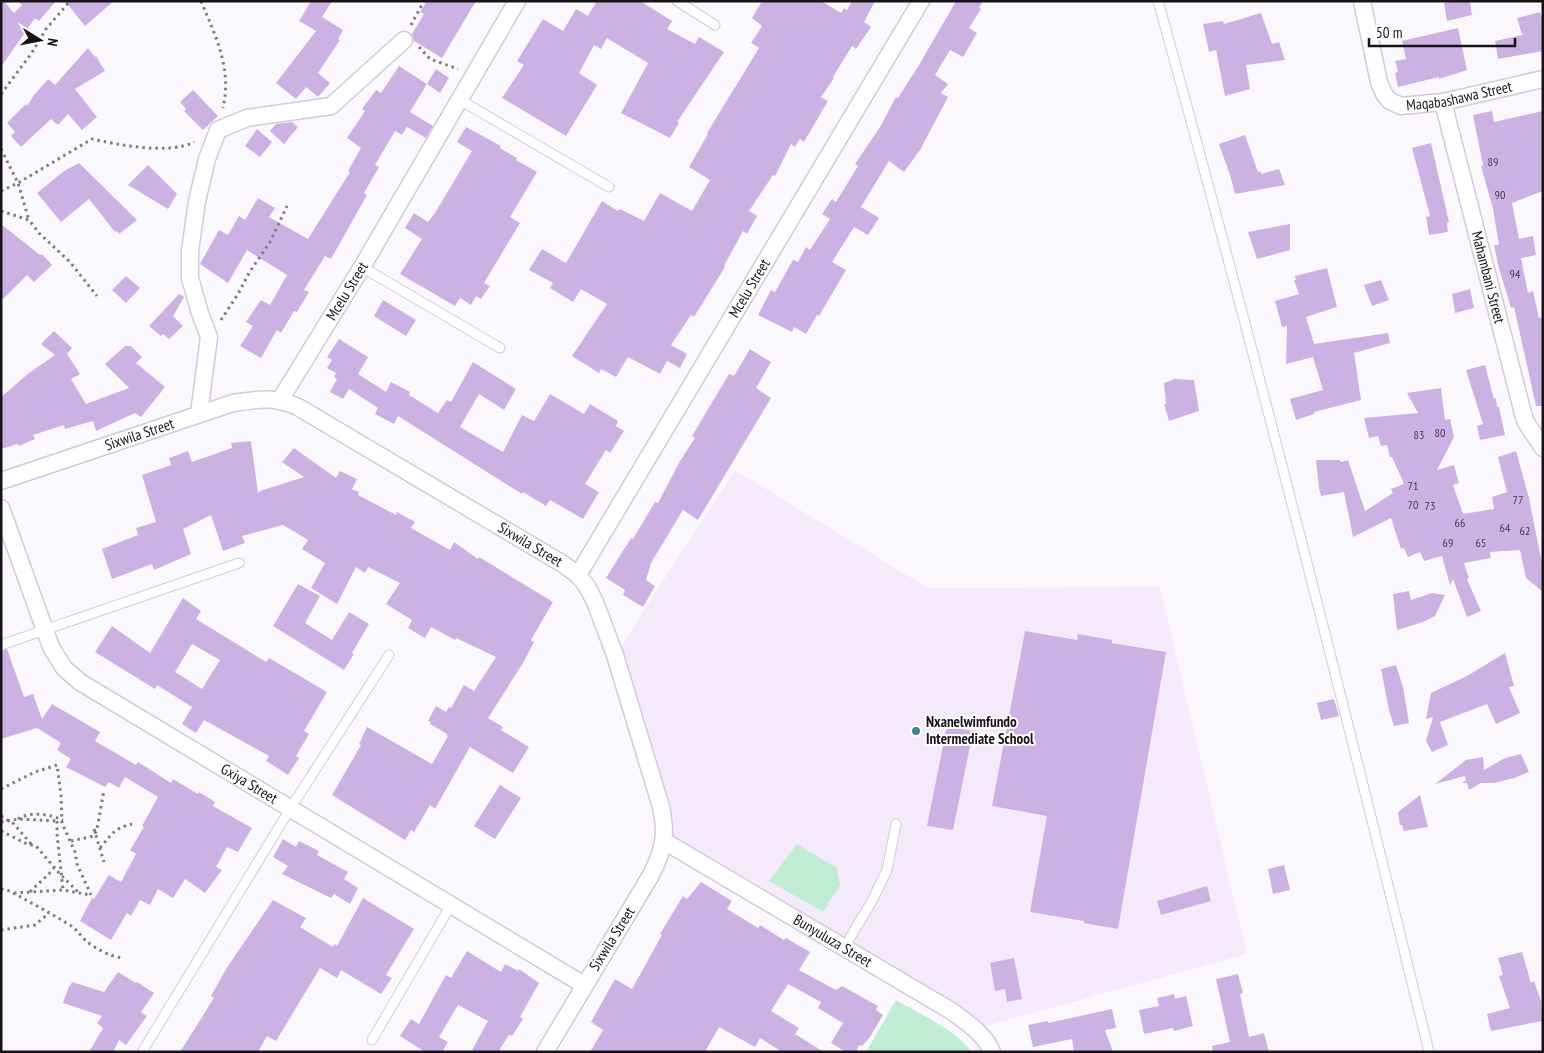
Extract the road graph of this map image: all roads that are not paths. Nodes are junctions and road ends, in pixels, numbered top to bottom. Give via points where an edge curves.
1 (517, 1) edge
2 (677, 1) edge
3 (921, 1) edge
4 (1158, 1) edge
5 (1362, 1) edge
6 (714, 25) dead end
7 (404, 40) road end
8 (1543, 79) edge
9 (460, 100) junction
10 (1443, 102) junction
11 (609, 187) dead end
12 (362, 267) junction
13 (500, 348) dead end
14 (280, 400) junction
15 (199, 414) junction
16 (1543, 448) edge
17 (1, 481) edge
18 (1, 508) edge
19 (239, 563) dead end
20 (578, 576) junction
21 (44, 630) junction
22 (1, 645) edge
23 (389, 655) dead end
24 (290, 809) junction
25 (896, 824) dead end
26 (664, 841) junction
27 (451, 905) junction
28 (844, 948) junction
29 (584, 985) junction
30 (372, 1040) dead end
31 (142, 1052) edge
32 (545, 1052) edge
33 (992, 1052) edge
34 (1429, 1052) edge

1 - 9 street, Mcelu Street
2 - 6 lane
3 - 20 street, Mcelu Street
4 - 34 lane via 1369,804
5 - 10 street, Maqabashawa Street via 1384,94 1401,106
7 - 15 street via 330,106 247,118 218,130 197,201 190,251 190,278 210,338
8 - 10 street, Maqabashawa Street
9 - 11 lane
9 - 12 street, Mcelu Street
10 - 16 street, Mahambani Street via 1525,421
12 - 13 lane
12 - 14 street, Mcelu Street
14 - 15 street, Sixwila Street via 256,399
14 - 20 street, Sixwila Street via 298,407 546,553
15 - 17 street, Sixwila Street
18 - 21 street, Gxiya Street
19 - 21 lane
20 - 26 street, Sixwila Street via 595,602 615,655 661,807
21 - 22 lane
21 - 24 street, Gxiya Street via 64,668 80,682
23 - 24 lane
24 - 27 street, Gxiya Street
24 - 31 lane
25 - 28 lane via 887,870
26 - 28 street, Bunyuluza Street
26 - 29 street, Sixwila Street via 652,875
27 - 29 street, Gxiya Street
27 - 30 lane
28 - 33 street, Bunyuluza Street via 953,1012 975,1029
29 - 32 street, Sixwila Street

